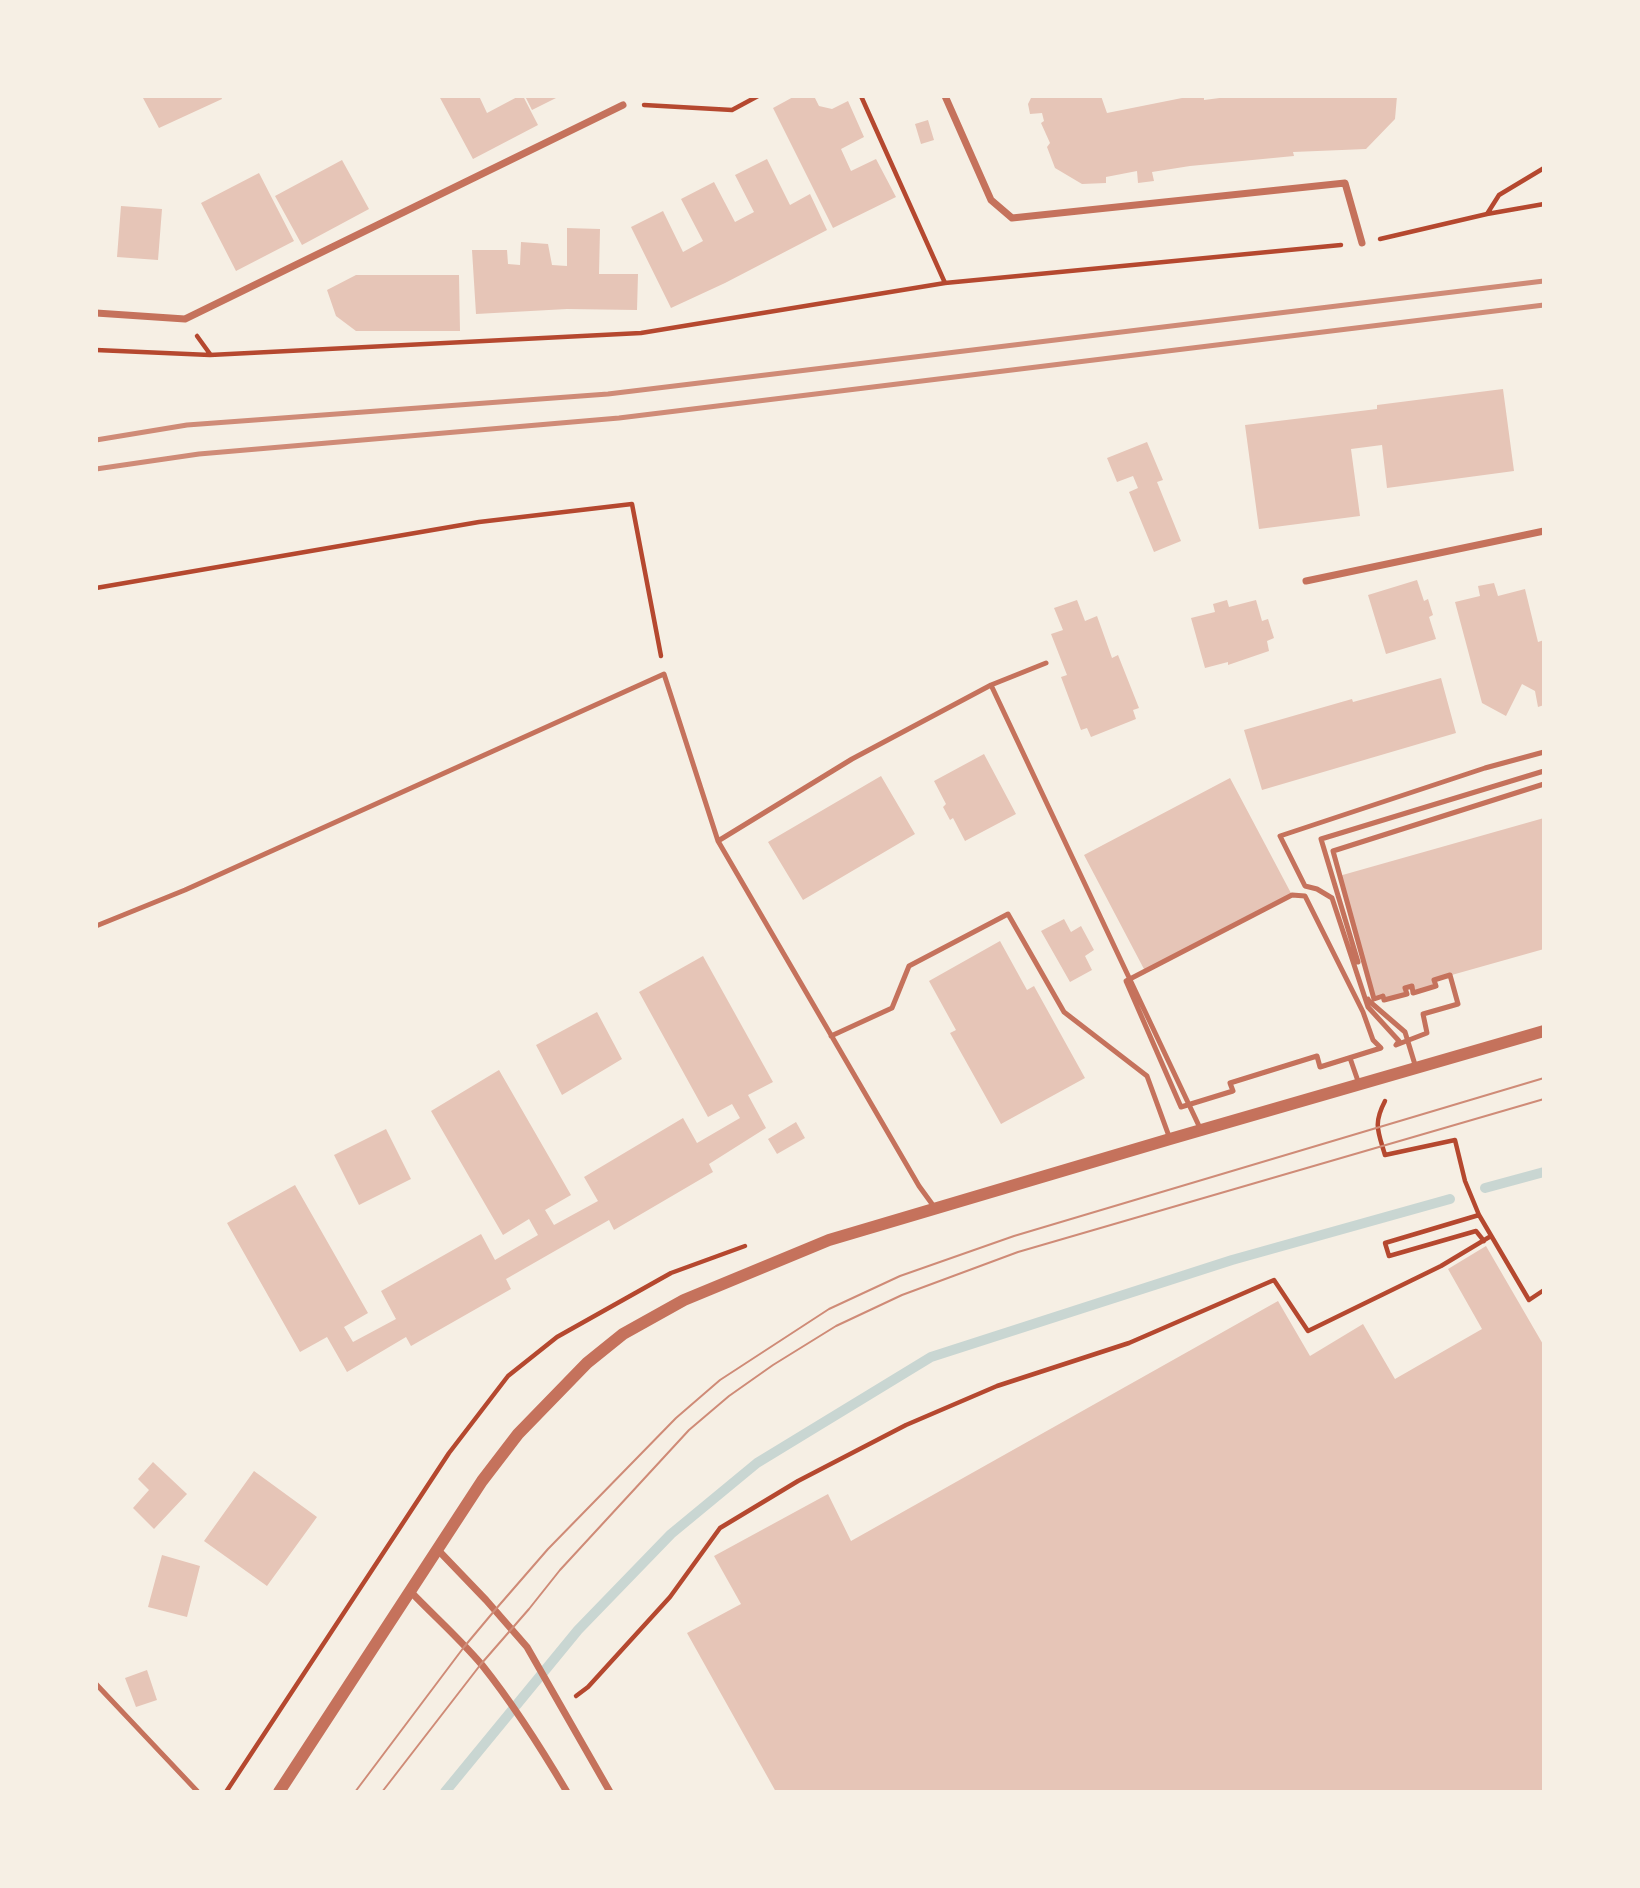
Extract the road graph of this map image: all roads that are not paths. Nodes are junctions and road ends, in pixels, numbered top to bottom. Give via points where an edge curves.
1 (945, 96) edge
2 (623, 105) road end
3 (1362, 243) road end
4 (96, 313) edge
5 (1544, 531) edge
6 (1306, 581) dead end
7 (1046, 663) dead end
8 (991, 685) junction
9 (1544, 752) edge
10 (1544, 771) edge
11 (1544, 784) edge
12 (718, 841) junction
13 (96, 926) edge
14 (1130, 979) junction
15 (1544, 1031) edge
16 (831, 1036) junction
17 (1408, 1040) junction
18 (1350, 1058) junction
19 (1416, 1068) junction
20 (1359, 1084) junction
21 (1189, 1105) junction
22 (1200, 1130) junction
23 (1170, 1139) junction
24 (935, 1208) junction
25 (438, 1550) junction
26 (409, 1591) junction
27 (96, 1684) edge
28 (198, 1792) edge
29 (279, 1792) edge
30 (567, 1792) edge
31 (610, 1792) edge

1 - 3 street via 991,200 1012,218 1345,183
2 - 4 street via 185,319
5 - 6 street
7 - 8 lane
8 - 12 lane via 852,759
8 - 14 lane
9 - 17 lane via 1280,836 1305,886 1332,898 1368,1007 1399,1041 1396,1045
10 - 17 lane via 1321,839 1369,1001 1405,1032
11 - 17 lane via 1333,851 1374,999 1407,993 1405,988 1412,986 1413,993 1436,986 1434,980 1450,975 1458,1004 1423,1014 1427,1033
12 - 13 lane via 664,674
12 - 16 lane
14 - 18 lane via 1292,895 1305,896 1373,1040 1381,1048
14 - 21 lane
15 - 19 street
16 - 23 lane via 892,1008 909,966 1009,914 1064,1012 1147,1076
16 - 24 lane
17 - 19 lane
18 - 20 lane
18 - 21 lane via 1320,1067 1317,1056 1230,1083 1233,1091
19 - 20 street
20 - 22 street
21 - 22 lane
22 - 23 street
23 - 24 street
24 - 25 street via 829,1240 684,1300 623,1334 587,1363 518,1434
25 - 26 street
25 - 31 street via 527,1647
26 - 29 street
26 - 30 street via 481,1664 529,1729
27 - 28 lane

